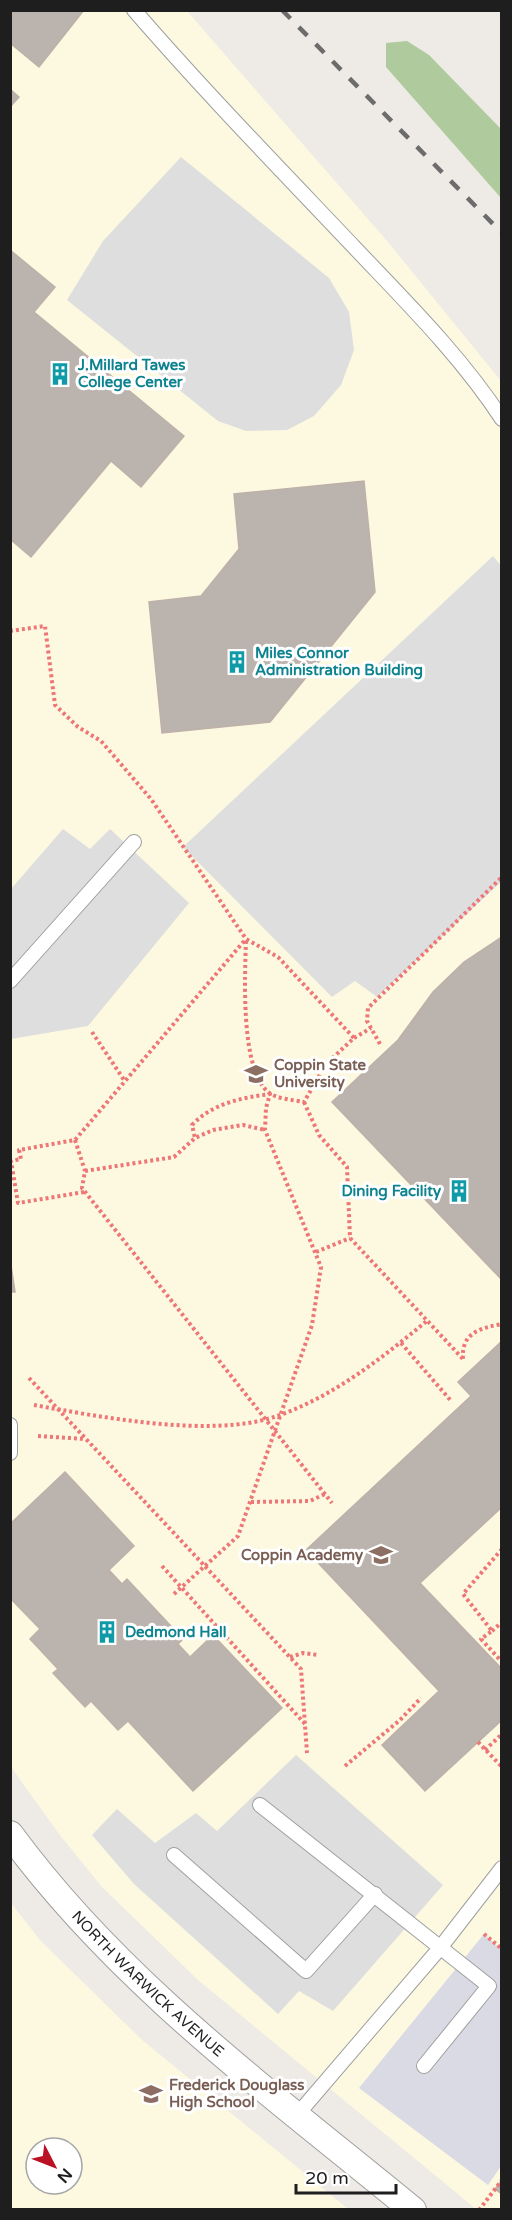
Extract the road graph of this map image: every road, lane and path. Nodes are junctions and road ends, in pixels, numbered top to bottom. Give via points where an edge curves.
1 (134, 10) edge
2 (501, 419) edge
3 (10, 631) edge
4 (134, 842) dead end
5 (501, 877) edge
6 (246, 939) junction
7 (10, 981) edge
8 (371, 1028) junction
9 (92, 1032) dead end
10 (354, 1038) junction
11 (380, 1044) dead end
12 (124, 1080) junction
13 (270, 1094) junction
14 (304, 1102) junction
15 (265, 1130) junction
16 (195, 1138) junction
17 (75, 1140) junction
18 (11, 1161) edge
19 (85, 1171) junction
20 (84, 1192) junction
21 (350, 1238) junction
22 (316, 1252) junction
23 (428, 1320) junction
24 (501, 1324) edge
25 (401, 1343) junction
26 (29, 1378) dead end
27 (452, 1402) dead end
28 (34, 1405) dead end
29 (59, 1410) junction
30 (283, 1414) junction
31 (265, 1419) junction
32 (10, 1425) edge
33 (276, 1433) junction
34 (38, 1436) dead end
35 (86, 1439) junction
36 (10, 1453) edge
37 (325, 1494) junction
38 (250, 1502) junction
39 (332, 1503) dead end
40 (501, 1549) edge
41 (162, 1566) dead end
42 (205, 1566) junction
43 (182, 1588) junction
44 (174, 1594) dead end
45 (501, 1622) edge
46 (492, 1631) junction
47 (318, 1655) dead end
48 (290, 1657) junction
49 (501, 1662) edge
50 (421, 1698) dead end
51 (305, 1725) junction
52 (501, 1734) edge
53 (478, 1742) dead end
54 (485, 1750) junction
55 (307, 1753) dead end
56 (345, 1766) dead end
57 (501, 1767) edge
58 (260, 1805) dead end
59 (10, 1834) edge
60 (174, 1855) dead end
61 (501, 1868) edge
62 (375, 1893) junction
63 (483, 1934) dead end
64 (440, 1948) junction
65 (501, 1949) edge
66 (424, 2066) dead end
67 (297, 2115) junction
68 (501, 2180) edge
69 (413, 2210) edge
70 (479, 2210) edge

1 - 2 lane via 183,67 437,334
3 - 6 path via 45,626 55,705 78,728 102,741 151,799
4 - 7 lane
5 - 8 path via 368,1008
6 - 10 path via 278,957
6 - 12 path
6 - 13 path via 244,982 251,1057 259,1082
8 - 10 path
8 - 11 path
9 - 12 path
10 - 14 path via 326,1064
12 - 17 path
13 - 14 path
13 - 15 path
13 - 16 path via 238,1099 205,1112 192,1125
14 - 21 path via 319,1135 347,1167
15 - 16 path via 243,1125 213,1130
15 - 22 path
16 - 19 path via 174,1157
17 - 18 path via 19,1150 21,1159
17 - 19 path
18 - 20 path via 18,1203
19 - 20 path
20 - 31 path
21 - 22 path
21 - 23 path
22 - 30 path via 321,1267 312,1325
23 - 24 path via 463,1359 462,1347 470,1335 480,1328
23 - 25 path
25 - 27 path
25 - 30 path via 378,1362
26 - 29 path
28 - 29 path
29 - 31 path via 214,1426
29 - 35 path
30 - 31 path
30 - 33 path
31 - 33 path
32 - 36 lane
33 - 37 path
33 - 38 path
34 - 35 path
35 - 42 path
37 - 38 path via 310,1501
37 - 39 path
38 - 42 path via 238,1536
40 - 46 path via 463,1594
41 - 43 path
42 - 43 path
42 - 48 path
43 - 44 path
43 - 51 path
45 - 46 path
46 - 49 path via 481,1639
47 - 48 path via 303,1653
48 - 51 path via 301,1669
50 - 56 path
51 - 55 path
52 - 54 path
53 - 54 path
54 - 57 path
58 - 62 lane
59 - 67 street, NORTH WARWICK AVENUE via 111,1952
60 - 62 lane via 306,1971
61 - 64 lane
62 - 64 lane
63 - 65 path
64 - 66 lane via 489,1986
64 - 67 lane
67 - 69 street, NORTH WARWICK AVENUE
68 - 70 path

